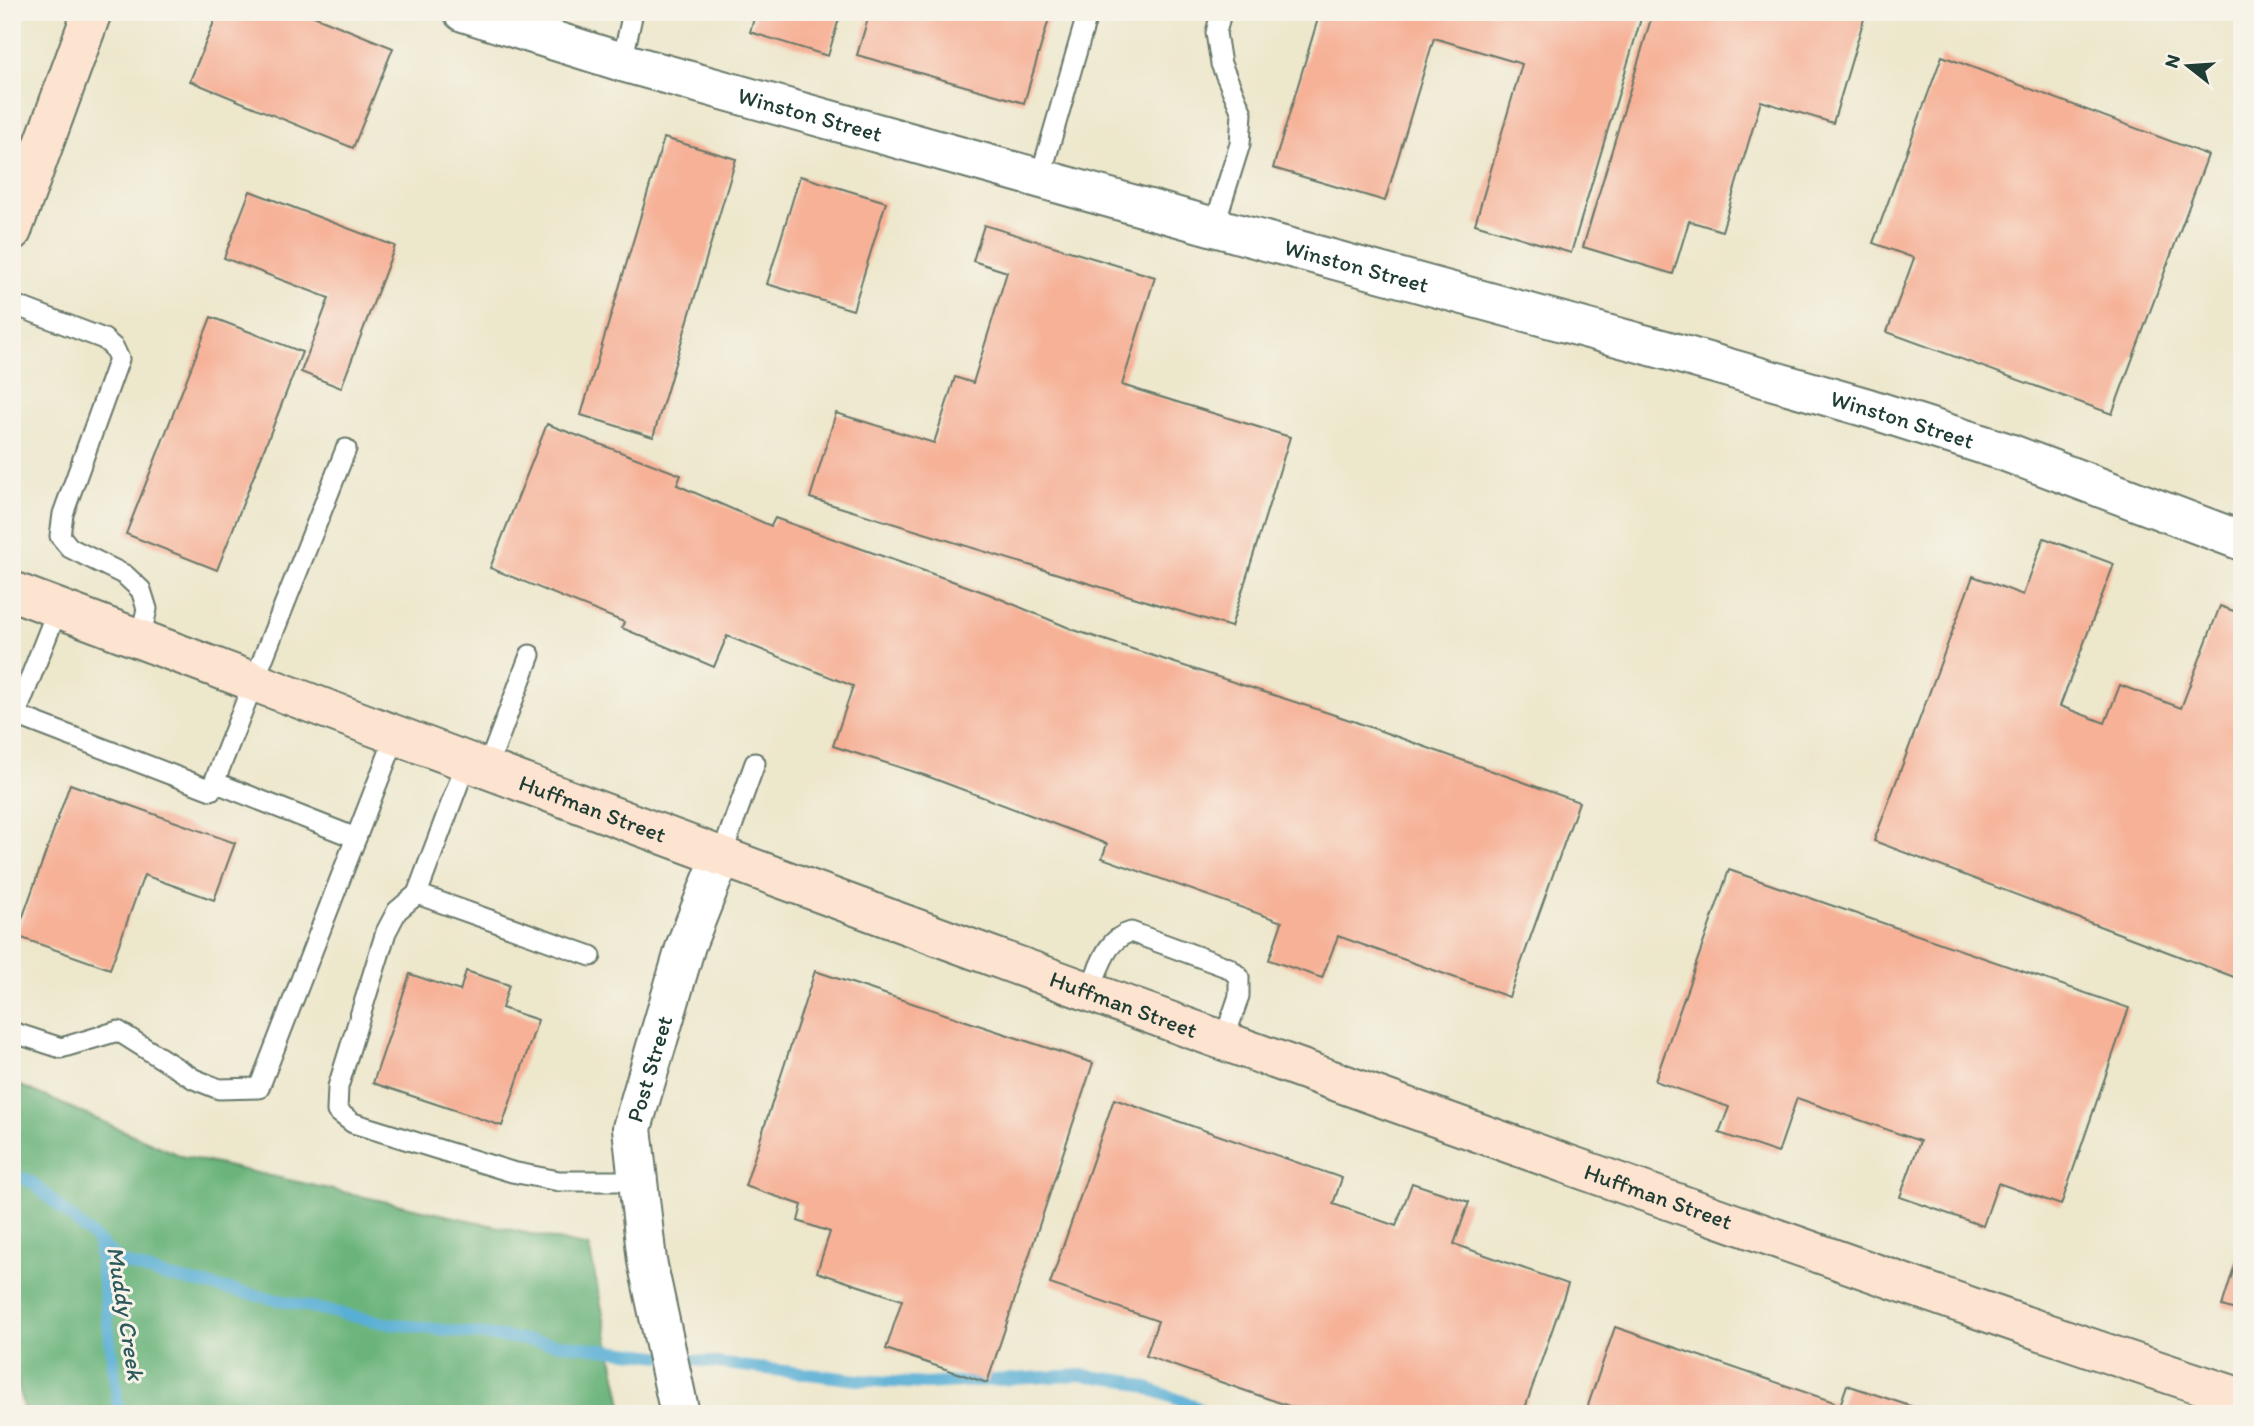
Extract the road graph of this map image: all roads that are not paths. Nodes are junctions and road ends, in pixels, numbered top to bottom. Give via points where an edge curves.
1 (92, 12) edge
2 (634, 12) edge
3 (1088, 12) edge
4 (1221, 12) edge
5 (471, 13) edge
6 (622, 62) junction
7 (1040, 178) junction
8 (1214, 227) junction
9 (12, 231) edge
10 (12, 304) edge
11 (346, 449) dead end
12 (2242, 541) edge
13 (12, 591) edge
14 (58, 608) junction
15 (140, 639) junction
16 (530, 655) dead end
17 (254, 681) junction
18 (14, 720) edge
19 (396, 735) junction
20 (755, 763) dead end
21 (477, 765) junction
22 (212, 786) junction
23 (356, 838) junction
24 (722, 857) junction
25 (417, 894) junction
26 (591, 956) dead end
27 (1089, 991) junction
28 (12, 1032) edge
29 (1224, 1040) junction
30 (638, 1181) junction
31 (2242, 1398) edge
32 (680, 1414) edge

1 - 9 street
2 - 6 lane
3 - 7 lane
4 - 8 lane via 1216,33 1221,64 1242,113 1240,144
5 - 6 street, Winston Street
6 - 7 street, Winston Street
7 - 8 street, Winston Street
8 - 12 street, Winston Street via 1868,408 2007,452
10 - 15 lane via 104,339 119,359 63,514 61,536 70,548 125,575 141,590 147,609
11 - 17 lane
13 - 14 street, Huffman Street
14 - 15 street, Huffman Street
14 - 18 lane
15 - 17 street, Huffman Street
16 - 21 lane
17 - 19 street, Huffman Street
17 - 22 lane
18 - 22 lane
19 - 21 street, Huffman Street
19 - 23 lane
20 - 24 lane
21 - 24 street, Huffman Street
21 - 25 lane
22 - 23 lane
23 - 28 lane via 259,1088 219,1089 194,1079 118,1031 61,1048
24 - 27 street, Huffman Street
24 - 30 street, Post Street via 686,945 632,1128
25 - 26 lane
25 - 30 lane via 397,911 386,932 338,1087 337,1111 353,1124 512,1172 559,1181
27 - 29 street, Huffman Street
27 - 29 lane via 1110,944 1131,932 1229,968 1239,977 1239,996
29 - 31 street, Huffman Street via 2031,1329
30 - 32 street, Post Street via 647,1261

